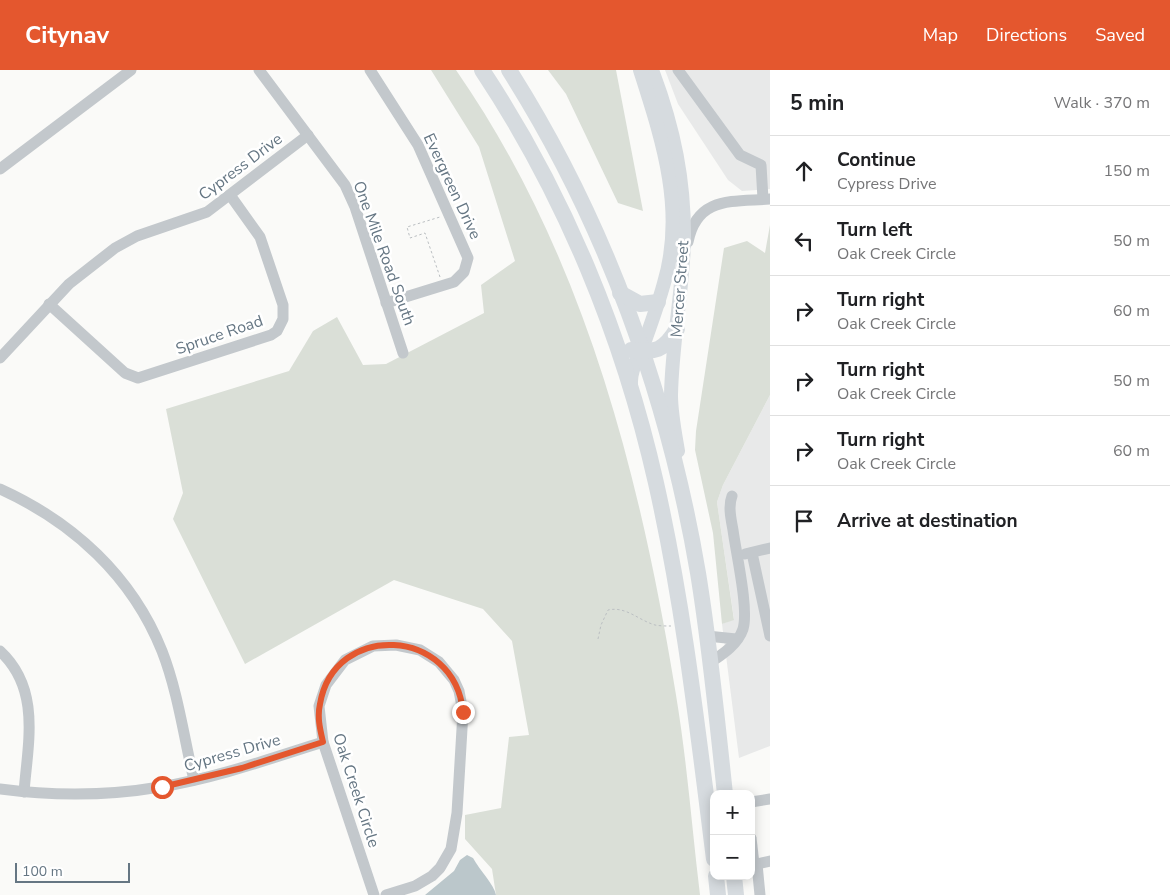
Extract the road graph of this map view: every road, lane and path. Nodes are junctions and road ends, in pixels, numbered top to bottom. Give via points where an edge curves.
1 (131, 70) edge
2 (259, 70) edge
3 (370, 70) edge
4 (482, 70) edge
5 (509, 70) edge
6 (640, 70) edge
7 (652, 70) edge
8 (678, 70) edge
9 (308, 135) junction
10 (766, 162) edge
11 (0, 169) edge
12 (230, 195) junction
13 (767, 199) edge
14 (441, 215) dead end
15 (683, 268) junction
16 (440, 278) dead end
17 (620, 293) junction
18 (658, 302) junction
19 (386, 303) junction
20 (49, 304) junction
21 (677, 329) junction
22 (614, 337) junction
23 (641, 351) junction
24 (403, 353) dead end
25 (0, 358) edge
26 (632, 396) junction
27 (0, 489) edge
28 (732, 496) dead end
29 (685, 512) junction
30 (770, 548) edge
31 (752, 553) junction
32 (736, 556) junction
33 (682, 626) junction
34 (708, 636) junction
35 (770, 636) edge
36 (736, 639) junction
37 (598, 640) dead end
38 (0, 651) edge
39 (711, 662) junction
40 (323, 742) junction
41 (194, 780) junction
42 (0, 789) edge
43 (725, 790) edge
44 (24, 792) junction
45 (770, 798) edge
46 (755, 800) edge
47 (711, 835) edge
48 (770, 861) edge
49 (755, 864) edge
50 (755, 869) edge
51 (716, 880) edge
52 (734, 880) edge
53 (374, 895) edge
54 (386, 895) edge
55 (718, 895) edge
56 (736, 895) edge
57 (760, 895) edge

1 - 11 street
2 - 9 street, One Mile Road South
3 - 19 street, Evergreen Drive via 418,145 468,258 464,272 454,282
4 - 22 highway via 551,189 586,264
5 - 17 highway via 562,160
6 - 18 main road, Mercer Street via 662,140 672,194 671,248
7 - 15 main road, Mercer Street via 668,113 678,154 683,199
8 - 10 street via 740,155
9 - 12 street, Cypress Drive
9 - 19 street, One Mile Road South via 337,172 352,199
10 - 13 street
12 - 20 street, Cypress Drive via 198,217 126,241 69,284
12 - 20 street, Spruce Road via 260,237 283,305 283,319 271,335 138,378 125,373
13 - 15 street via 717,204 703,211 690,229
14 - 16 path via 407,227 410,238 425,233
15 - 21 main road, Mercer Street
17 - 18 highway via 640,304
17 - 23 highway
18 - 23 main road, Mercer Street
19 - 24 street, One Mile Road South
20 - 25 street, Cypress Drive
21 - 23 highway via 660,350
21 - 29 main road, Mercer Street via 671,398
22 - 23 highway via 626,350
22 - 26 highway
23 - 26 main road, Mercer Street via 630,378
23 - 29 highway
26 - 33 highway via 656,483
27 - 41 street via 70,529 106,563 131,594 152,629 170,675
28 - 32 street via 731,520
29 - 34 highway
30 - 31 street
31 - 32 street
31 - 35 street
32 - 36 street via 743,628
33 - 37 path via 655,625 624,611 608,610
33 - 47 highway
34 - 36 street
34 - 39 highway
36 - 39 street via 731,648
38 - 44 street via 20,677 29,705
39 - 43 highway
40 - 41 street, Cypress Drive
40 - 53 street, Oak Creek Circle
40 - 54 street, Oak Creek Circle via 319,716 326,685 338,666 362,650 396,645 420,650 448,671 459,691 463,712 457,813 451,849 440,868 423,882
41 - 44 street, Cypress Drive via 107,793
42 - 44 street, Cypress Drive
45 - 46 street
48 - 49 street
50 - 57 street
51 - 55 highway
52 - 56 highway

